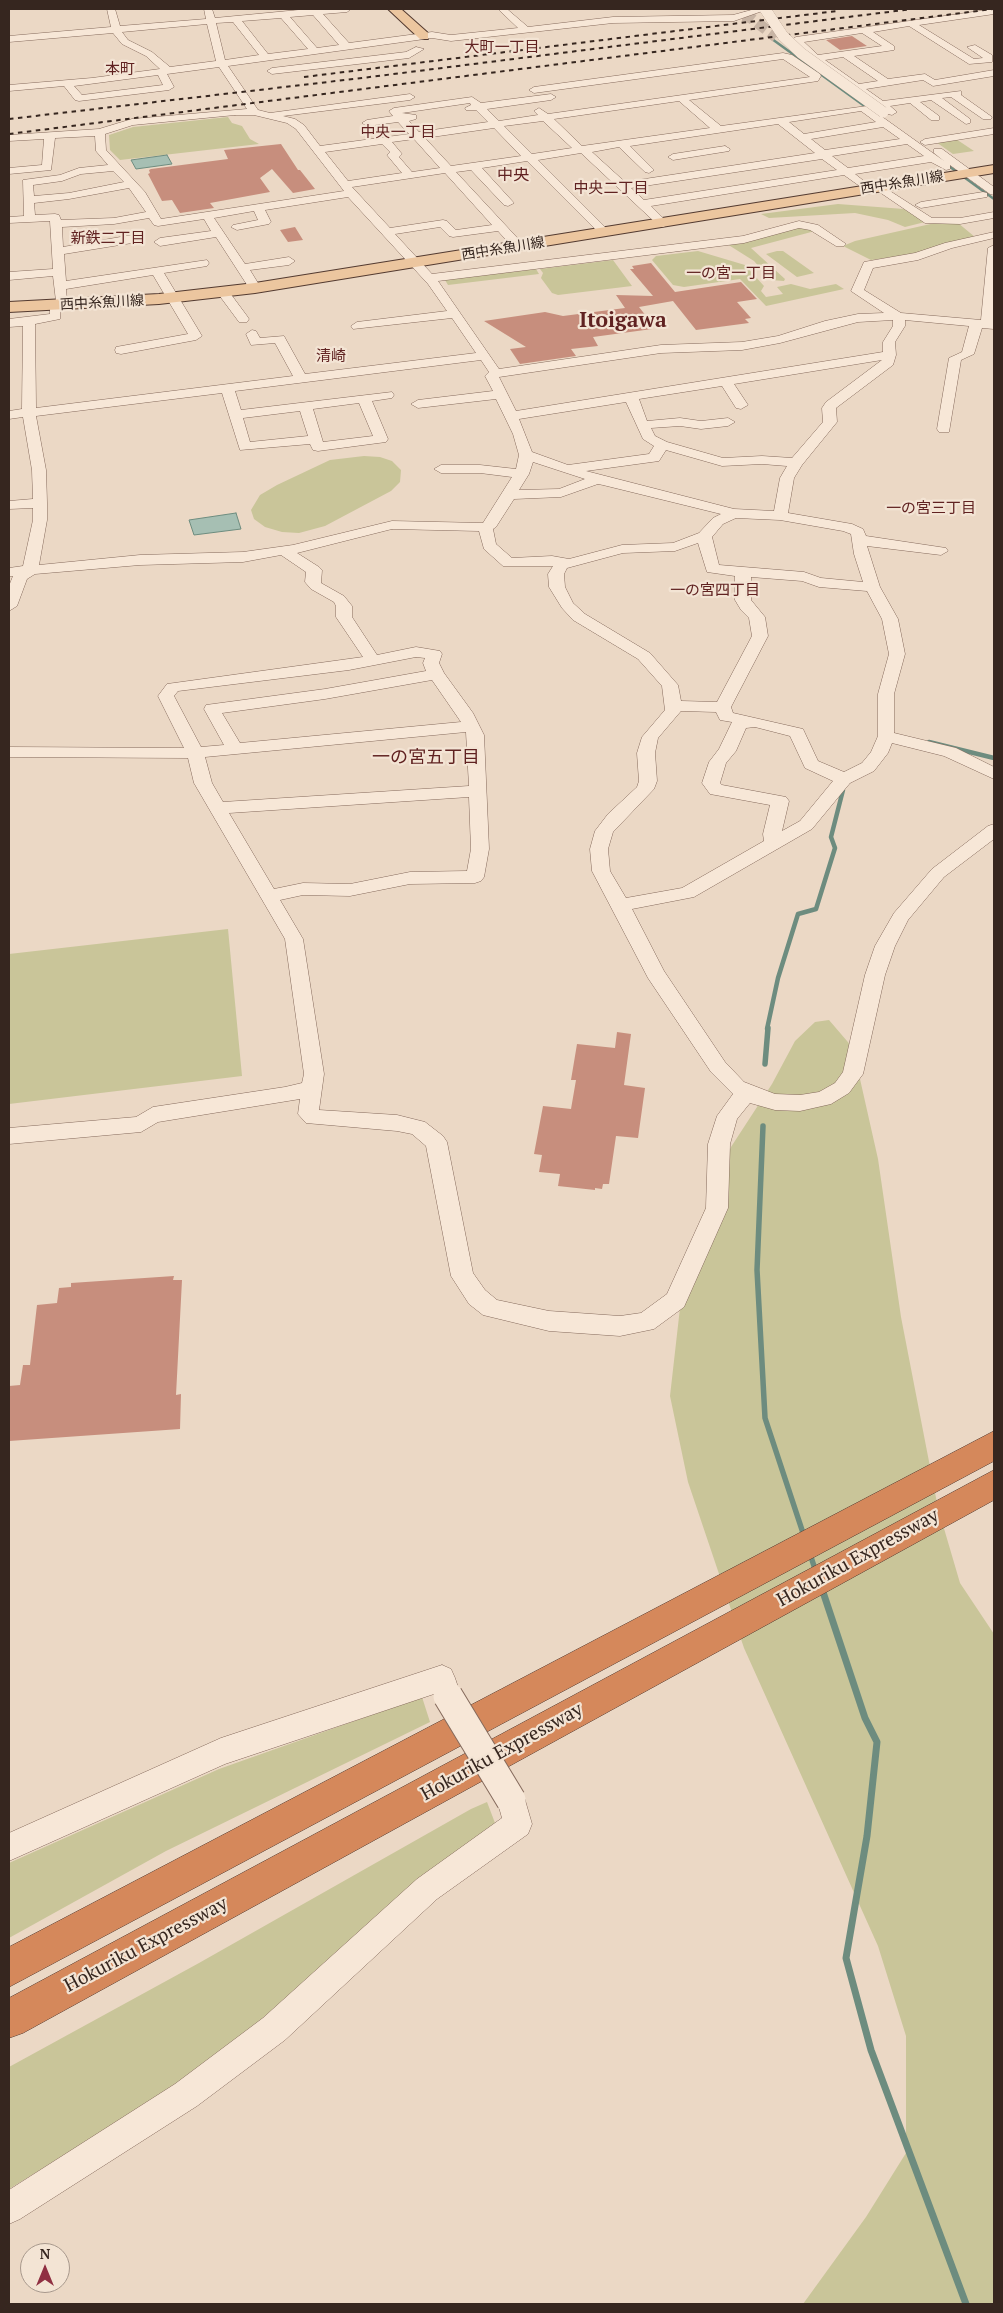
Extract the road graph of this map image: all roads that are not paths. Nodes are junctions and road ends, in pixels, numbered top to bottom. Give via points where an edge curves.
1 (111, 9) edge
2 (347, 9) edge
3 (394, 9) edge
4 (502, 9) edge
5 (620, 9) edge
6 (753, 9) edge
7 (764, 9) edge
8 (314, 11) edge
9 (994, 11) edge
10 (210, 15) edge
11 (744, 15) junction
12 (284, 16) junction
13 (236, 20) junction
14 (629, 20) junction
15 (910, 23) junction
16 (115, 25) junction
17 (526, 30) junction
18 (864, 30) junction
19 (424, 36) junction
20 (776, 37) tunnel mouth
21 (407, 38) junction
22 (450, 38) junction
23 (9, 39) edge
24 (799, 43) junction
25 (346, 46) junction
26 (972, 47) dead end
27 (419, 49) junction
28 (316, 51) junction
29 (845, 54) junction
30 (265, 57) junction
31 (815, 57) junction
32 (750, 60) junction
33 (794, 60) junction
34 (975, 62) junction
35 (221, 63) junction
36 (765, 70) junction
37 (960, 70) dead end
38 (164, 72) junction
39 (258, 73) dead end
40 (653, 74) junction
41 (994, 74) edge
42 (971, 77) junction
43 (886, 83) junction
44 (66, 84) junction
45 (665, 84) junction
46 (784, 84) junction
47 (561, 87) junction
48 (858, 87) junction
49 (9, 88) edge
50 (534, 90) dead end
51 (972, 91) dead end
52 (570, 94) junction
53 (953, 94) junction
54 (410, 96) dead end
55 (933, 97) junction
56 (682, 98) junction
57 (384, 100) junction
58 (528, 100) junction
59 (912, 100) junction
60 (476, 103) junction
61 (883, 108) junction
62 (254, 112) junction
63 (398, 114) junction
64 (266, 115) junction
65 (987, 116) dead end
66 (546, 117) junction
67 (935, 118) dead end
68 (781, 121) junction
69 (966, 121) dead end
70 (367, 123) dead end
71 (496, 124) junction
72 (884, 124) junction
73 (718, 130) junction
74 (994, 131) edge
75 (100, 132) junction
76 (686, 135) junction
77 (50, 136) junction
78 (416, 136) junction
79 (802, 137) junction
80 (9, 138) edge
81 (384, 140) junction
82 (908, 141) junction
83 (925, 142) junction
84 (622, 144) junction
85 (317, 150) junction
86 (582, 150) junction
87 (707, 152) junction
88 (692, 154) junction
89 (824, 154) junction
90 (672, 157) dead end
91 (530, 158) junction
92 (934, 158) junction
93 (704, 164) junction
94 (474, 166) junction
95 (685, 166) dead end
96 (116, 167) junction
97 (994, 169) edge
98 (449, 170) junction
99 (649, 170) dead end
100 (9, 171) edge
101 (846, 172) junction
102 (957, 172) junction
103 (410, 176) junction
104 (133, 184) junction
105 (624, 186) junction
106 (873, 188) junction
107 (348, 189) junction
108 (989, 193) edge
109 (29, 200) junction
110 (508, 203) dead end
111 (994, 203) edge
112 (643, 204) junction
113 (922, 205) dead end
114 (258, 208) junction
115 (227, 212) junction
116 (153, 214) junction
117 (207, 215) junction
118 (994, 215) edge
119 (30, 218) junction
120 (9, 220) edge
121 (56, 224) junction
122 (663, 224) junction
123 (501, 227) junction
124 (386, 232) junction
125 (219, 233) junction
126 (605, 233) junction
127 (132, 239) dead end
128 (993, 240) edge
129 (160, 242) dead end
130 (840, 244) dead end
131 (519, 247) junction
132 (58, 250) junction
133 (289, 261) dead end
134 (203, 263) dead end
135 (414, 263) junction
136 (242, 268) junction
137 (157, 271) junction
138 (63, 272) junction
139 (9, 276) edge
140 (430, 278) junction
141 (60, 286) junction
142 (255, 288) junction
143 (223, 292) junction
144 (173, 298) junction
145 (58, 305) junction
146 (9, 307) edge
147 (456, 314) junction
148 (898, 316) junction
149 (243, 319) dead end
150 (30, 322) junction
151 (9, 324) edge
152 (986, 324) edge
153 (357, 326) dead end
154 (252, 334) dead end
155 (121, 350) dead end
156 (890, 355) junction
157 (484, 356) junction
158 (496, 372) junction
159 (304, 378) junction
160 (725, 381) junction
161 (227, 388) junction
162 (501, 394) junction
163 (387, 395) dead end
164 (364, 398) junction
165 (631, 398) junction
166 (418, 404) dead end
167 (312, 405) junction
168 (741, 405) dead end
169 (29, 413) junction
170 (9, 415) edge
171 (236, 415) junction
172 (511, 416) junction
173 (728, 422) dead end
174 (642, 425) junction
175 (944, 429) dead end
176 (316, 439) junction
177 (662, 445) junction
178 (526, 455) junction
179 (796, 463) junction
180 (569, 469) junction
181 (441, 470) dead end
182 (522, 474) junction
183 (599, 479) junction
184 (510, 495) junction
185 (40, 503) junction
186 (9, 506) edge
187 (734, 512) junction
188 (780, 516) junction
189 (485, 527) junction
190 (704, 536) junction
191 (859, 540) junction
192 (284, 551) junction
193 (941, 551) dead end
194 (561, 564) junction
195 (30, 570) junction
196 (9, 572) edge
197 (743, 573) junction
198 (872, 587) junction
199 (9, 606) edge
200 (373, 660) junction
201 (436, 674) junction
202 (674, 706) junction
203 (723, 707) junction
204 (753, 723) junction
205 (472, 726) junction
206 (886, 736) junction
207 (235, 749) junction
208 (9, 752) edge
209 (195, 753) junction
210 (994, 774) edge
211 (844, 779) junction
212 (478, 791) junction
213 (218, 808) junction
214 (994, 830) edge
215 (774, 844) junction
216 (269, 896) junction
217 (621, 905) junction
218 (311, 1088) junction
219 (747, 1092) junction
220 (9, 1136) edge
221 (994, 1446) edge
222 (994, 1484) edge
223 (9, 1846) edge
224 (9, 1968) edge
225 (9, 2019) edge
226 (9, 2208) edge

1 - 16 street
2 - 8 street
3 - 19 main road
4 - 17 street
5 - 14 street
6 - 11 street
7 - 11 street
7 - 61 street, bridge via 783,36 801,53
8 - 12 street
8 - 25 street
9 - 15 street
10 - 13 street
10 - 16 street
10 - 16 street via 145,17
10 - 35 street
11 - 14 street via 734,18
12 - 13 street
12 - 28 street
13 - 30 street
14 - 17 street
15 - 18 street
15 - 34 street
16 - 23 street
16 - 38 street via 125,42 149,54
17 - 22 street
18 - 24 street via 802,38 796,40
18 - 29 street via 891,48
19 - 21 street
19 - 22 street
20 - 24 street via 784,43
21 - 25 street
21 - 27 street
22 - 27 street via 454,45
24 - 31 street
25 - 28 street
26 - 34 street via 989,57 989,60
27 - 39 street via 409,55
28 - 30 street
29 - 31 street
29 - 43 street
30 - 35 street
31 - 33 street
31 - 48 street
32 - 33 street via 783,56
32 - 36 street
32 - 40 street
33 - 46 street via 816,76
34 - 41 street
35 - 38 street
35 - 62 street via 235,76
36 - 45 street
36 - 46 street
37 - 42 street
38 - 44 street
38 - 44 street via 169,87 79,98
40 - 45 street
40 - 47 street
41 - 42 street
42 - 43 street via 933,83 925,77
43 - 48 street
44 - 49 street
45 - 52 street
45 - 56 street
46 - 56 street
47 - 50 street
47 - 52 street
48 - 61 street
51 - 53 street
52 - 58 street
53 - 55 street
53 - 65 street
54 - 57 street
55 - 59 street
55 - 69 street
56 - 66 street
56 - 73 street
57 - 63 street
57 - 64 street
58 - 60 street
58 - 66 street
59 - 61 street
59 - 67 street
60 - 63 street
60 - 71 street
61 - 83 street
62 - 64 street
62 - 75 street via 140,121
63 - 70 street
63 - 78 street
64 - 85 street via 295,123
66 - 71 street
66 - 86 street
68 - 72 street via 863,108
68 - 73 street
68 - 79 street
71 - 78 street
71 - 91 street
72 - 79 street
72 - 82 street
73 - 76 street
74 - 83 street
75 - 77 street
75 - 96 street via 101,151
76 - 84 street
76 - 87 street
77 - 80 street
77 - 100 street via 47,168
78 - 81 street
78 - 98 street
79 - 89 street
81 - 85 street
81 - 103 street
82 - 89 street
82 - 92 street
83 - 102 street
84 - 86 street
84 - 99 street
85 - 107 street
86 - 91 street
86 - 105 street
87 - 88 street
87 - 93 street via 727,154
88 - 90 street
88 - 93 street
89 - 101 street
89 - 105 street
91 - 94 street
91 - 126 street
92 - 101 street
92 - 102 street
93 - 95 street
94 - 98 street
94 - 110 street
96 - 104 street
96 - 109 street via 27,182
97 - 102 main road, 西中糸魚川線
98 - 103 street
98 - 123 street
101 - 106 street
101 - 112 street
102 - 106 main road, 西中糸魚川線
102 - 108 street
103 - 107 street
104 - 109 street
104 - 116 street
105 - 112 street
106 - 118 street via 929,221 960,221
106 - 122 main road, 西中糸魚川線
107 - 114 street
107 - 124 street
108 - 111 street
108 - 113 street
109 - 119 street
112 - 122 street
114 - 115 street
114 - 115 street via 265,222 239,231
115 - 117 street
116 - 117 street via 158,223
116 - 121 street via 114,221
117 - 125 street
119 - 120 street
119 - 121 street via 54,216
121 - 132 street
122 - 126 main road, 西中糸魚川線
123 - 124 street via 453,234 443,223
123 - 131 street
124 - 135 street
125 - 129 street
125 - 136 street
126 - 131 main road, 西中糸魚川線
127 - 132 street
128 - 148 street via 949,245 918,256 868,265 857,291
128 - 152 street
130 - 140 street via 814,227 799,224 744,239
131 - 135 main road, 西中糸魚川線
132 - 138 street
133 - 136 street
134 - 137 street
135 - 140 street
135 - 142 main road, 西中糸魚川線
136 - 142 street
137 - 141 street
137 - 144 street
138 - 139 street
138 - 141 street
140 - 147 street
141 - 145 street
142 - 143 main road, 西中糸魚川線
143 - 144 main road, 西中糸魚川線
143 - 149 street
144 - 145 main road, 西中糸魚川線
144 - 155 street via 196,336
145 - 146 main road, 西中糸魚川線
145 - 150 street via 56,316
147 - 153 street
147 - 157 street
148 - 152 street
148 - 156 street via 899,326 888,342
148 - 158 street via 843,320 780,339 742,346 661,349
150 - 151 street
150 - 169 street
152 - 175 street via 970,342 968,354 955,358
154 - 159 street via 256,342 279,338
156 - 160 street
156 - 179 street via 888,362 831,404 830,422
157 - 158 street
157 - 159 street
158 - 162 street via 492,376
159 - 161 street
159 - 167 street
160 - 165 street
160 - 168 street
161 - 169 street
161 - 171 street
162 - 166 street
162 - 172 street
163 - 164 street
164 - 167 street
164 - 176 street via 381,439 318,447
165 - 172 street
165 - 174 street
167 - 171 street
167 - 176 street
169 - 170 street
169 - 185 street via 39,470
171 - 176 street via 245,448
172 - 178 street
173 - 174 street
174 - 177 street via 650,439
177 - 179 street via 722,462 762,460
177 - 180 street via 654,458
178 - 180 street
178 - 182 street
179 - 188 street via 787,478
180 - 183 street
181 - 182 street via 480,469
182 - 184 street
183 - 184 street via 561,493
183 - 187 street
184 - 189 street via 491,524
185 - 186 street
185 - 195 street via 40,520
187 - 188 street
187 - 190 street via 718,521
188 - 191 street via 847,527 858,532
189 - 192 street via 392,525
189 - 194 street via 490,546 508,562
190 - 194 street via 676,547 622,549 576,563
190 - 197 street via 712,568
191 - 193 street
191 - 198 street
192 - 195 street via 223,559 140,560
192 - 200 street via 314,570 316,586 339,599 344,606 344,618
194 - 202 street via 556,574 557,586 567,605 579,616 644,656 670,686
195 - 196 street
195 - 199 street via 20,578
197 - 198 street via 804,577 819,582
197 - 203 street via 743,600 757,617 760,636
198 - 206 street via 890,619 897,654 886,694
200 - 201 street via 426,651 434,654 431,663
200 - 209 street via 173,687 166,696
201 - 205 street
201 - 207 street via 325,694 212,709
202 - 203 street
202 - 217 street via 650,737 646,753 648,781 644,789 604,831 599,849 601,871
203 - 204 street via 726,716
204 - 211 street via 797,733 811,764
204 - 215 street via 740,723 718,762 711,784 716,790 780,801 772,834
205 - 207 street
205 - 212 street via 476,735
206 - 210 street via 950,752
206 - 211 street via 868,767
207 - 209 street
208 - 209 street
209 - 213 street via 203,783
211 - 215 street via 806,825
212 - 213 street
212 - 216 street via 480,849 475,877 410,878 350,890 303,889
213 - 216 street
214 - 219 street via 938,873 901,917 885,946 875,975 853,1074 842,1088 824,1099 800,1103 775,1102
215 - 217 street via 687,893
216 - 218 street via 294,939 314,1074
217 - 219 street via 655,973 718,1067 737,1087
218 - 219 street via 307,1108 313,1117 397,1123 418,1128 436,1142 462,1276 491,1308 549,1321 620,1326 646,1322 676,1300 717,1208 719,1144 727,1116
218 - 220 street via 285,1095 153,1115 141,1124
221 - 224 highway, Hokuriku Expressway
222 - 225 highway, Hokuriku Expressway
223 - 226 street, bridge via 221,1752 442,1678 448,1696 511,1800 518,1824 427,1888 274,2030 186,2095

